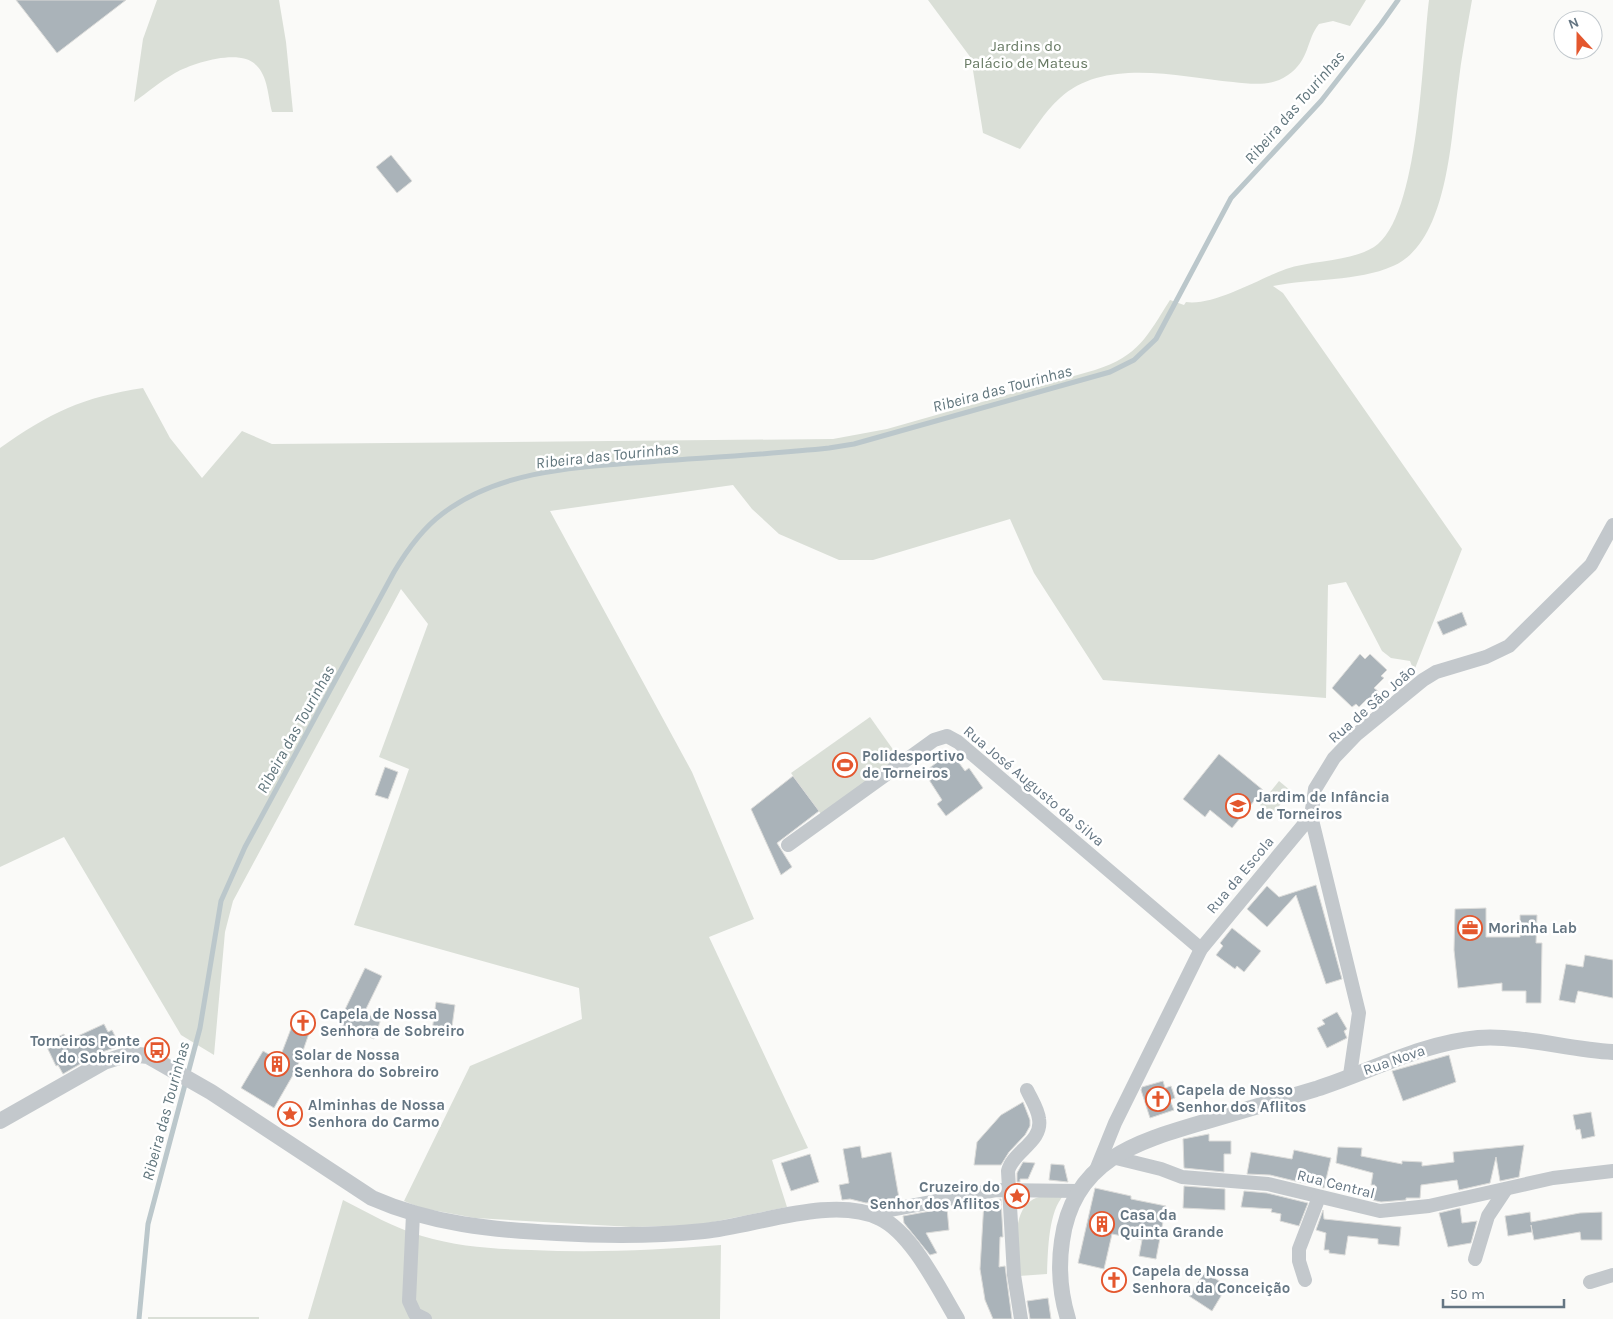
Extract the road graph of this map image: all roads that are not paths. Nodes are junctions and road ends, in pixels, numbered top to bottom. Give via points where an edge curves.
1 (1613, 525) edge
2 (1311, 816) junction
3 (788, 845) dead end
4 (1201, 949) junction
5 (1613, 1052) edge
6 (1350, 1076) junction
7 (1027, 1090) dead end
8 (0, 1121) edge
9 (1112, 1157) junction
10 (1096, 1170) junction
11 (1613, 1171) edge
12 (1008, 1189) junction
13 (1506, 1190) junction
14 (1079, 1192) junction
15 (1319, 1197) junction
16 (413, 1214) junction
17 (868, 1214) junction
18 (1474, 1259) dead end
19 (1613, 1275) edge
20 (1305, 1280) dead end
21 (1590, 1282) dead end
22 (425, 1319) edge
23 (957, 1319) edge
24 (1022, 1319) edge
25 (1068, 1319) edge

1 - 2 street, Rua de São João via 1591,565 1522,636 1498,652 1436,672 1423,680 1345,746 1318,782
2 - 4 street, Rua da Escola
2 - 6 street via 1359,1013
3 - 4 street, Rua José Augusto da Silva via 937,738 947,736
4 - 10 street, Rua da Escola via 1115,1123
5 - 6 street, Rua Nova via 1518,1039 1477,1038 1430,1048
6 - 9 street, Rua Nova via 1139,1142
7 - 12 street via 1038,1114 1039,1128 1034,1139 1012,1160
8 - 16 street via 87,1070 118,1057 140,1054 168,1066 211,1092 358,1190
9 - 10 street, Rua Nova
9 - 15 street, Rua Central via 1182,1177 1256,1183
10 - 14 street, Rua Nova
11 - 13 street, Rua Central via 1553,1178
12 - 14 street
12 - 17 street
12 - 24 street via 1014,1275
13 - 15 street, Rua Central via 1466,1200 1389,1211
13 - 18 street via 1488,1216
14 - 25 street, Rua Nova via 1066,1220 1059,1260 1060,1287
15 - 20 street via 1299,1249
16 - 17 street via 489,1228 600,1235 708,1231 810,1211
16 - 22 street via 409,1301 415,1314
17 - 23 street via 890,1223 898,1232
19 - 21 street

